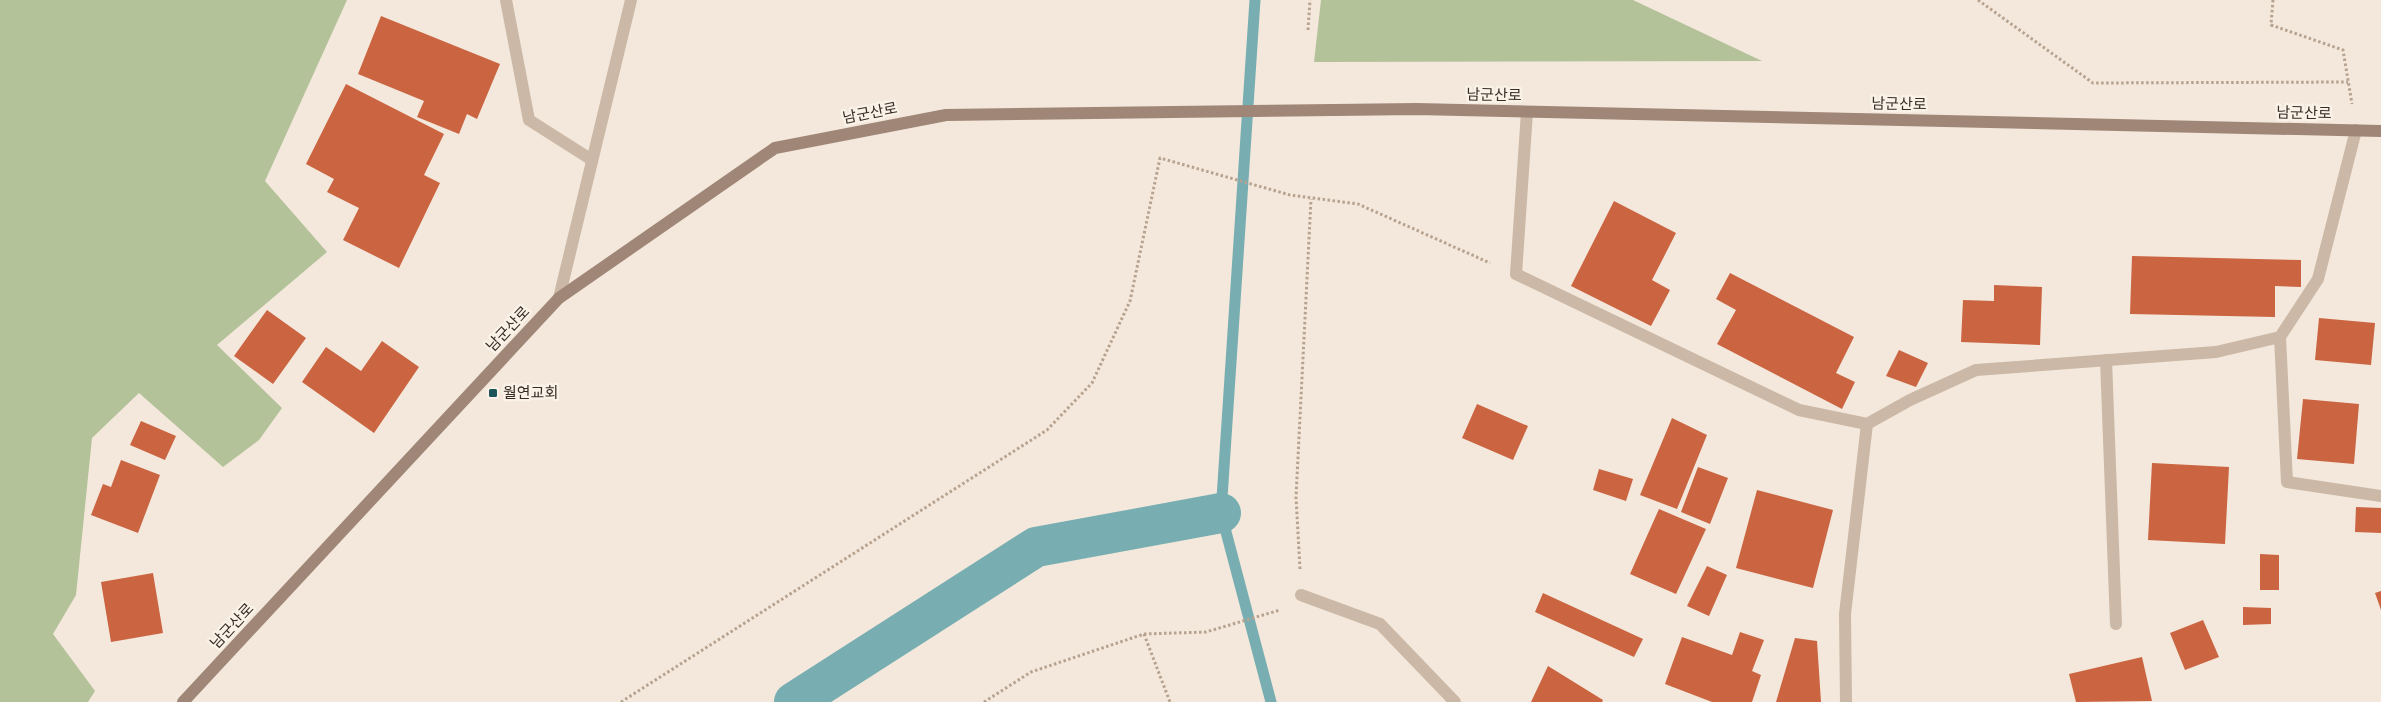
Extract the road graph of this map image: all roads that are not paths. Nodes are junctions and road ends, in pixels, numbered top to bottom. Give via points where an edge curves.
1 (506, 0) edge
2 (631, 0) edge
3 (1527, 112) junction
4 (2356, 130) junction
5 (2381, 131) edge
6 (592, 160) junction
7 (559, 298) junction
8 (2280, 338) junction
9 (2106, 360) junction
10 (1867, 424) junction
11 (2381, 496) edge
12 (1301, 595) road end
13 (2116, 624) dead end
14 (183, 702) edge
15 (1455, 702) edge
16 (1846, 702) edge

1 - 6 street via 529,120
2 - 6 street
3 - 4 main road, 남군산로
3 - 7 main road, 남군산로 via 1417,109 946,115 775,148
3 - 10 street via 1516,274 1799,410
4 - 5 main road, 남군산로
4 - 8 street via 2318,279
6 - 7 street
7 - 14 main road, 남군산로
8 - 9 street via 2216,352
8 - 11 street via 2287,482
9 - 10 street via 1976,370
9 - 13 street
10 - 16 street via 1845,614
12 - 15 street via 1380,624

